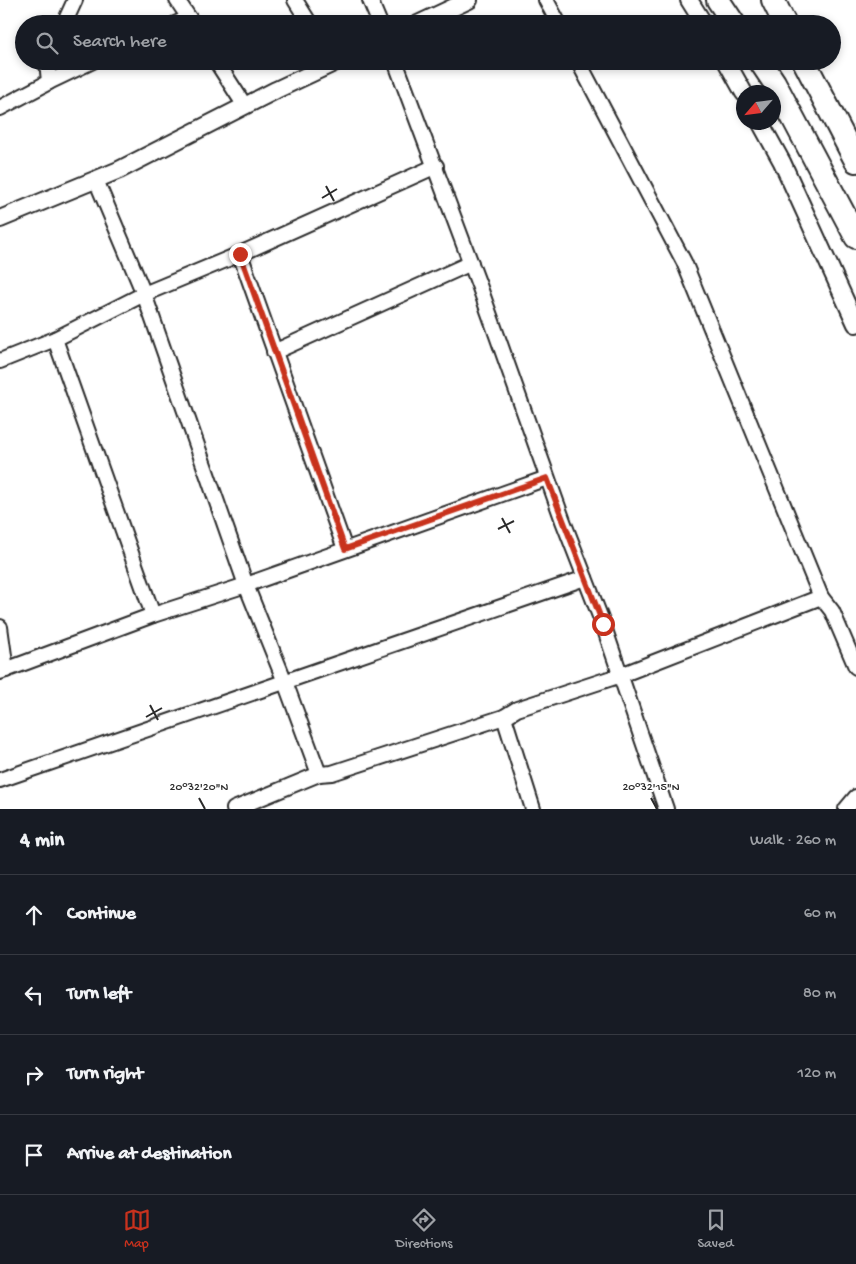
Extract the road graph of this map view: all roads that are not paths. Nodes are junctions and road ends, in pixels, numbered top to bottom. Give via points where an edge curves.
1 (74, 0) edge
2 (177, 0) edge
3 (295, 0) edge
4 (370, 0) edge
5 (469, 0) edge
6 (546, 0) edge
7 (689, 0) edge
8 (718, 0) edge
9 (773, 0) edge
10 (68, 15) edge
11 (187, 15) edge
12 (304, 15) edge
13 (376, 15) edge
14 (437, 15) edge
15 (554, 15) edge
16 (698, 15) edge
17 (728, 15) edge
18 (780, 15) edge
19 (48, 70) edge
20 (75, 70) edge
21 (222, 70) edge
22 (319, 70) edge
23 (399, 70) edge
24 (583, 70) edge
25 (731, 70) edge
26 (766, 70) edge
27 (809, 70) edge
28 (49, 82) junction
29 (740, 85) edge
30 (245, 106) junction
31 (0, 108) edge
32 (764, 130) edge
33 (856, 161) edge
34 (436, 166) junction
35 (96, 180) junction
36 (0, 219) edge
37 (856, 237) edge
38 (240, 254) junction
39 (471, 263) junction
40 (144, 294) junction
41 (856, 324) edge
42 (54, 338) junction
43 (274, 352) junction
44 (0, 361) edge
45 (547, 478) junction
46 (345, 549) junction
47 (585, 578) junction
48 (246, 585) junction
49 (821, 597) junction
50 (153, 615) junction
51 (0, 627) edge
52 (856, 667) edge
53 (3, 671) edge
54 (621, 675) junction
55 (285, 682) junction
56 (504, 717) junction
57 (319, 774) junction
58 (0, 780) edge
59 (856, 797) edge
60 (234, 809) edge
61 (533, 809) edge
62 (666, 809) edge
63 (846, 809) edge

1 - 10 street
2 - 11 street
3 - 12 street
4 - 13 street
5 - 14 street
6 - 15 street
7 - 16 street
8 - 17 highway
9 - 18 highway
19 - 28 street
20 - 28 street
21 - 30 street
22 - 30 street
23 - 34 street
24 - 49 street via 684,262
25 - 29 street
26 - 37 highway
27 - 33 highway
28 - 31 street
30 - 35 street
32 - 41 street
34 - 38 street
34 - 39 street
35 - 36 street
35 - 40 street
38 - 40 street
38 - 43 street
39 - 43 street
39 - 45 street
40 - 42 street
40 - 48 street
42 - 44 street
42 - 50 street
43 - 46 street
45 - 46 street
45 - 47 street
46 - 48 street
47 - 54 street
47 - 55 street
48 - 50 street
48 - 55 street
49 - 52 street via 832,611
49 - 54 street
50 - 53 street
51 - 53 street
54 - 56 street via 516,710
54 - 62 street
55 - 57 street
55 - 58 street
56 - 57 street via 332,773
56 - 61 street
57 - 60 street
59 - 63 street

